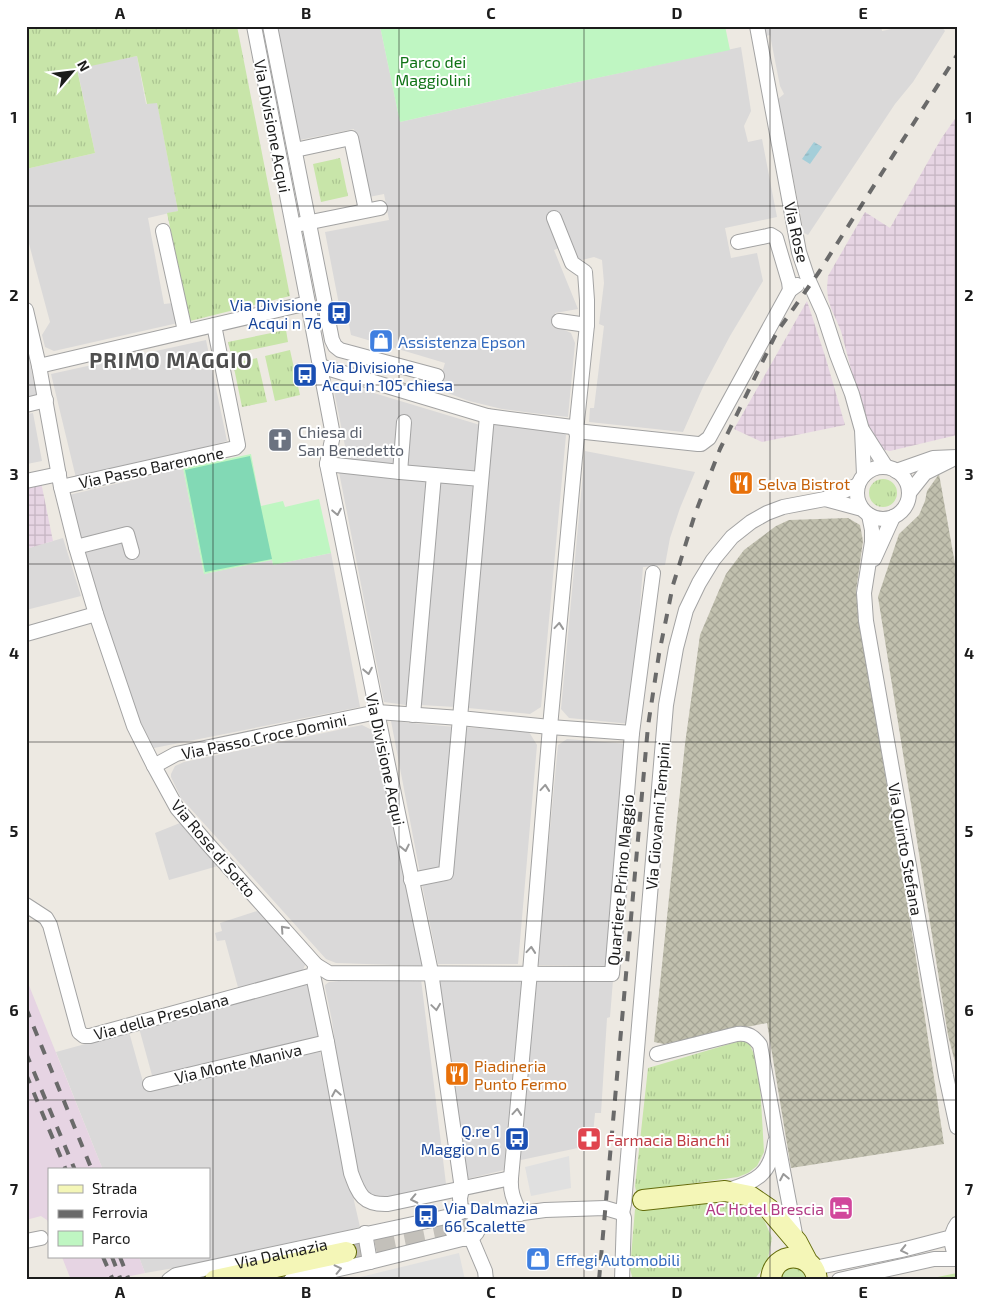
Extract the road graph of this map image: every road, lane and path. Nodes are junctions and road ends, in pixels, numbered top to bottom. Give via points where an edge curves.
1 (254, 26) edge
2 (270, 26) edge
3 (757, 26) edge
4 (294, 150) junction
5 (554, 218) dead end
6 (309, 222) junction
7 (293, 225) junction
8 (163, 231) dead end
9 (738, 242) dead end
10 (325, 304) junction
11 (309, 305) junction
12 (27, 312) edge
13 (559, 321) dead end
14 (214, 325) junction
15 (588, 325) junction
16 (185, 331) junction
17 (39, 366) junction
18 (320, 366) junction
19 (401, 367) junction
20 (437, 376) dead end
21 (395, 389) junction
22 (46, 400) junction
23 (26, 405) edge
24 (487, 416) junction
25 (404, 422) dead end
26 (862, 430) junction
27 (576, 431) junction
28 (957, 458) edge
29 (328, 464) junction
30 (891, 469) junction
31 (400, 472) junction
32 (434, 475) junction
33 (481, 479) junction
34 (60, 480) junction
35 (861, 480) junction
36 (26, 481) edge
37 (909, 493) junction
38 (825, 499) junction
39 (865, 512) junction
40 (893, 518) junction
41 (76, 547) junction
42 (132, 552) dead end
43 (652, 573) dead end
44 (865, 583) junction
45 (96, 614) junction
46 (26, 634) edge
47 (376, 712) junction
48 (414, 715) junction
49 (460, 718) junction
50 (550, 727) junction
51 (632, 733) junction
52 (154, 766) junction
53 (411, 880) junction
54 (26, 905) edge
55 (314, 970) junction
56 (431, 972) junction
57 (530, 972) junction
58 (327, 1042) junction
59 (657, 1054) dead end
60 (150, 1084) dead end
61 (956, 1121) edge
62 (776, 1134) junction
63 (511, 1178) junction
64 (462, 1189) junction
65 (724, 1191) junction
66 (643, 1200) dead end
67 (458, 1213) junction
68 (622, 1213) junction
69 (520, 1214) junction
70 (478, 1222) junction
71 (780, 1223) junction
72 (957, 1224) edge
73 (366, 1233) junction
74 (952, 1237) junction
75 (41, 1238) dead end
76 (466, 1238) junction
77 (26, 1241) edge
78 (797, 1242) junction
79 (346, 1252) tunnel mouth
80 (957, 1258) edge
81 (622, 1259) junction
82 (370, 1262) junction
83 (813, 1270) edge
84 (774, 1271) edge
85 (169, 1280) edge
86 (215, 1280) edge
87 (291, 1280) edge
88 (486, 1280) edge
89 (622, 1280) edge
90 (629, 1280) edge
91 (839, 1280) edge

1 - 7 street, Via Divisione Acqui
2 - 4 street, Via Divisione Acqui
3 - 26 street, Via Rose via 799,252 852,394
4 - 6 street, Via Divisione Acqui
4 - 6 street, Via Divisione Acqui via 351,138 373,209
5 - 15 street via 572,262 585,272
6 - 7 street, Via Divisione Acqui
6 - 10 street, Via Divisione Acqui
7 - 11 street, Via Divisione Acqui
8 - 16 street
9 - 27 street via 771,235 776,238 793,288 709,438 698,444
10 - 11 street
10 - 19 street, Via Divisione Acqui via 335,346
11 - 14 street
11 - 18 street, Via Divisione Acqui
12 - 17 street, Via Rose di Sotto
13 - 15 street
14 - 16 street
14 - 34 street, Via Passo Baremone via 238,444 235,448
15 - 27 street
16 - 17 street
17 - 22 street, Via Rose di Sotto
18 - 21 street
18 - 29 street, Via Divisione Acqui via 333,435
19 - 20 street, Via Divisione Acqui
19 - 21 street
21 - 24 street
22 - 23 street
22 - 34 street, Via Rose di Sotto
24 - 27 street
24 - 33 street
25 - 31 street
26 - 30 street, Via Rose
26 - 35 street, Via Rose
50 -> 27 street
28 - 30 street via 933,458
28 - 37 street via 925,473
29 - 31 street
29 -> 47 street, Via Divisione Acqui
30 - 35 street via 874,468
30 - 37 street via 903,476
31 - 32 street
32 - 33 street
32 - 48 street
33 - 49 street
34 - 36 street
34 - 41 street, Via Rose di Sotto
35 - 38 street, Via Giovanni Tempini
35 - 39 street via 858,502
37 - 40 street via 905,508
38 - 39 street, Via Giovanni Tempini
38 - 68 street, Via Giovanni Tempini via 783,507 751,522 732,537 713,560 686,610 666,705
39 - 40 street via 877,519
39 - 44 street, Via Quinto Stefana via 872,530
40 - 44 street, Via Quinto Stefana
41 - 42 street via 127,534
41 - 45 street, Via Rose di Sotto
43 - 51 street, Quartiere Primo Maggio
44 - 61 street, Via Quinto Stefana via 866,621
45 - 46 street
45 - 52 street, Via Rose di Sotto via 134,726
47 - 48 street
47 - 52 street, Via Passo Croce Domini via 176,754
47 -> 53 street, Via Divisione Acqui
48 - 49 street
49 - 50 street
49 - 53 street via 446,873
50 - 51 street
57 -> 50 street
51 - 57 street, Quartiere Primo Maggio via 612,974
55 -> 52 street, Via Rose di Sotto via 177,808
53 - 56 street, Via Divisione Acqui
54 - 55 street, Via della Presolana via 46,918 50,925 79,1032 84,1036
55 - 56 street, Quartiere Primo Maggio
55 - 58 street, Via Rose di Sotto
56 - 57 street, Quartiere Primo Maggio
56 -> 64 street, Via Divisione Acqui
63 -> 57 street
58 - 60 street, Via Monte Maniva
64 -> 58 street, Via Rose di Sotto via 388,1204 377,1205 364,1199 351,1173
59 - 62 street via 737,1034 754,1038 760,1045
62 - 65 street via 773,1155 764,1172 746,1185
78 -> 62 street
63 - 64 street
63 - 69 street via 512,1197
64 - 67 street, Via Divisione Acqui
65 - 66 main road
65 - 71 main road via 750,1196 769,1209
67 - 70 street via 468,1211 476,1216
67 - 73 street, Via Dalmazia
67 - 76 street via 452,1218 450,1228 455,1236
68 - 69 street via 605,1208
68 - 81 street, Via Giovanni Tempini
69 - 70 street
70 - 76 street via 476,1234
71 - 78 main road
71 - 84 main road
72 - 74 street
73 - 82 street
73 - 85 street, Via Dalmazia via 176,1275
74 - 80 street
74 -> 83 street
75 - 77 street
76 - 82 street, Via Dalmazia
76 - 88 street via 485,1272
78 - 83 main road
79 - 86 main road, Via Dalmazia
80 - 91 street via 934,1259
81 - 89 street, Via Giovanni Tempini
81 - 90 street
87 -> 82 street, Via Dalmazia
83 - 84 main road via 800,1258 793,1257 785,1259

